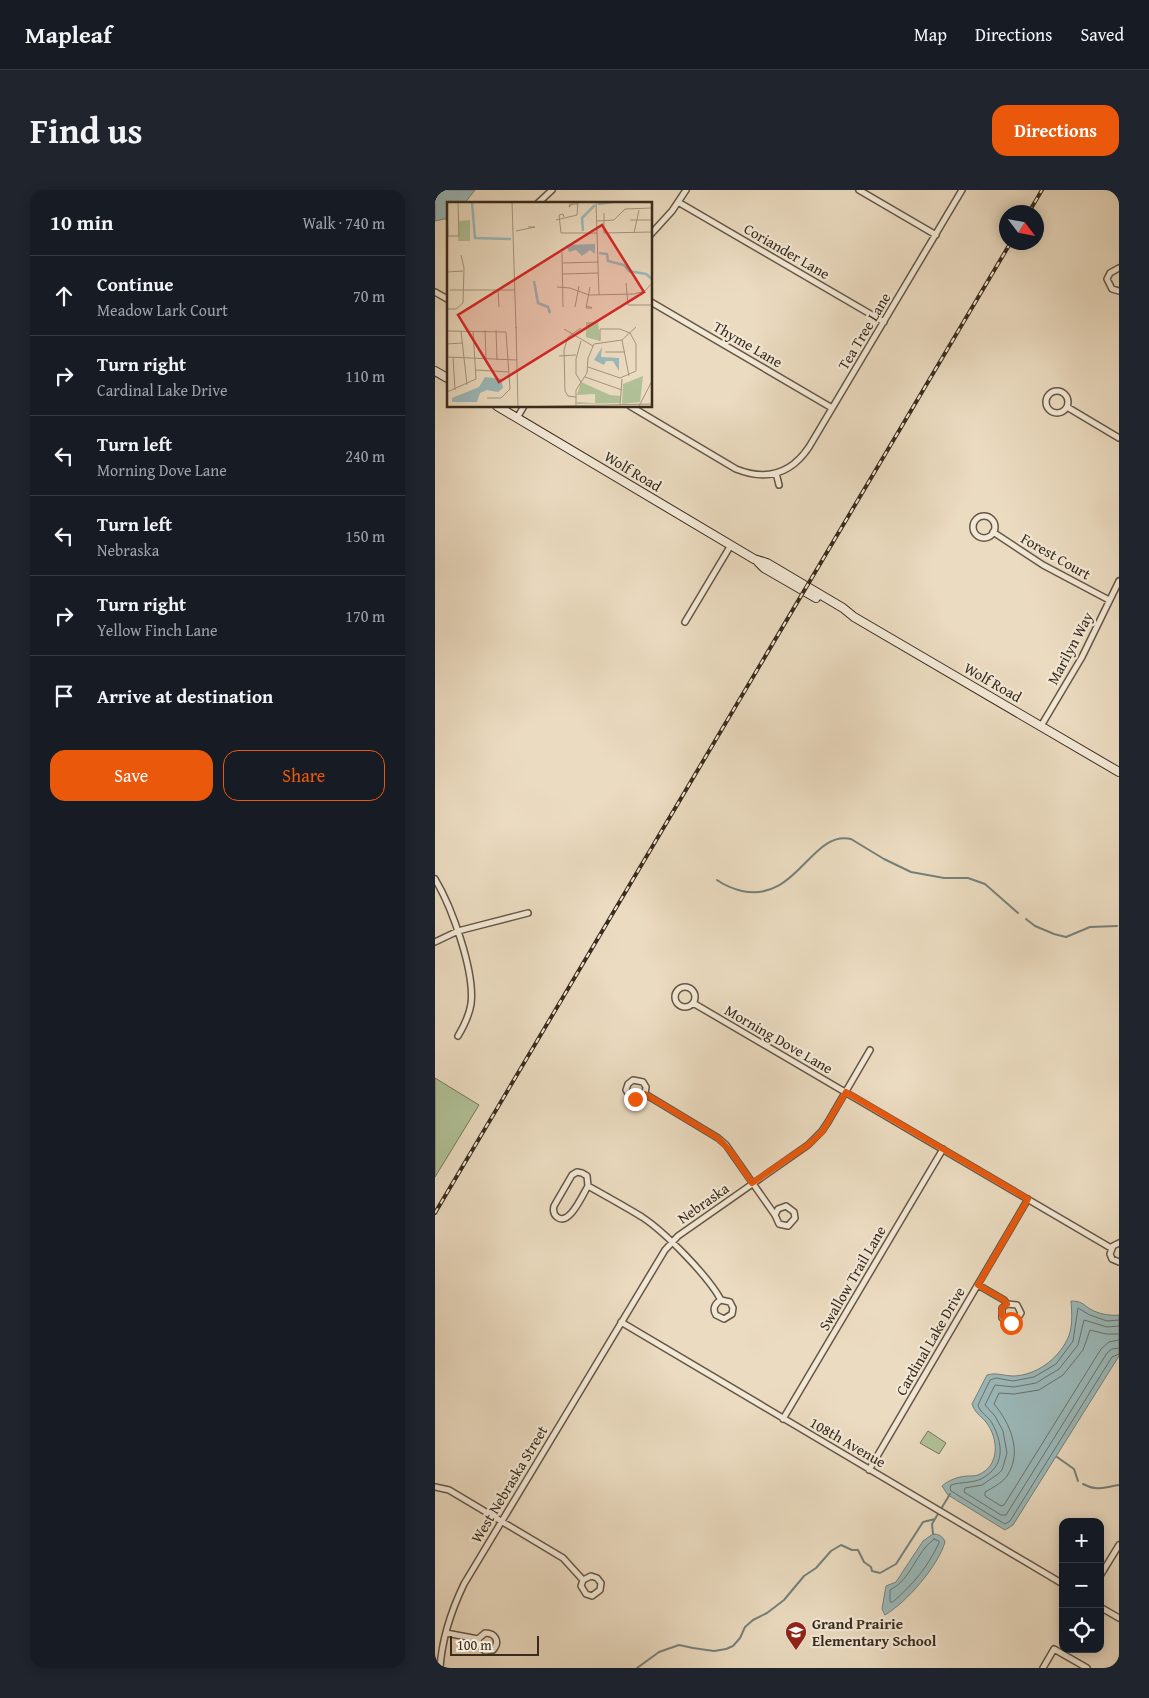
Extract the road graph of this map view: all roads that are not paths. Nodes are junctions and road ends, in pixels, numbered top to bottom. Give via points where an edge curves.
1 (552, 190) edge
2 (686, 190) edge
3 (859, 190) edge
4 (962, 190) edge
5 (539, 202) edge
6 (678, 202) junction
7 (653, 232) edge
8 (936, 235) junction
9 (1119, 268) edge
10 (1119, 291) edge
11 (435, 292) edge
12 (447, 299) edge
13 (653, 303) edge
14 (884, 322) junction
15 (435, 371) edge
16 (447, 377) edge
17 (1067, 407) junction
18 (500, 408) edge
19 (523, 408) edge
20 (633, 408) edge
21 (832, 408) junction
22 (517, 418) junction
23 (1119, 438) edge
24 (776, 473) junction
25 (779, 486) dead end
26 (993, 532) junction
27 (731, 545) junction
28 (1119, 580) edge
29 (1109, 600) junction
30 (685, 622) dead end
31 (1041, 726) junction
32 (1119, 772) edge
33 (435, 879) edge
34 (528, 912) dead end
35 (458, 931) junction
36 (435, 942) edge
37 (693, 1003) dead end
38 (458, 1036) dead end
39 (870, 1050) dead end
40 (846, 1092) junction
41 (645, 1094) junction
42 (943, 1149) junction
43 (752, 1183) junction
44 (588, 1186) junction
45 (1028, 1199) junction
46 (775, 1215) junction
47 (671, 1243) junction
48 (1119, 1243) edge
49 (1111, 1248) junction
50 (1119, 1262) edge
51 (978, 1285) junction
52 (721, 1300) dead end
53 (1007, 1304) dead end
54 (621, 1322) junction
55 (783, 1419) junction
56 (869, 1470) junction
57 (435, 1487) edge
58 (501, 1521) junction
59 (1119, 1545) edge
60 (1104, 1569) edge
61 (583, 1580) junction
62 (1059, 1582) edge
63 (1102, 1608) edge
64 (1119, 1618) edge
65 (446, 1633) junction
66 (479, 1639) dead end
67 (440, 1668) edge
68 (1043, 1668) edge
69 (1087, 1668) edge

1 - 5 street
2 - 6 street
3 - 8 street
4 - 8 street, Tea Tree Lane
6 - 7 street
6 - 14 street, Coriander Lane
8 - 14 street, Tea Tree Lane
9 - 10 street via 1110,272 1107,279 1112,289
11 - 12 street
13 - 21 street, Thyme Lane
14 - 21 street, Tea Tree Lane
15 - 16 main road
17 - 17 street via 1068,400 1061,392 1048,396 1046,404 1053,412 1063,412
17 - 23 street
18 - 22 main road, Wolf Road
19 - 22 street
20 - 24 street via 736,469 753,474
21 - 24 street, Tea Tree Lane via 803,456 790,468
22 - 27 main road, Wolf Road
24 - 25 street
26 - 26 street, Forest Court via 985,538 978,536 973,530 974,523 979,517 989,517 994,522
26 - 29 street, Forest Court via 1043,565
27 - 30 street
27 - 31 main road, Wolf Road via 801,590 854,617
28 - 29 street, Marilyn Way
29 - 31 street, Marilyn Way via 1082,657
31 - 32 main road, Wolf Road
33 - 35 street
34 - 35 street
35 - 36 street
35 - 38 street via 472,984 471,1005
37 - 40 street, Morning Dove Lane
39 - 40 street, Nebraska
40 - 42 street, Morning Dove Lane
40 - 43 street, Nebraska via 822,1132
41 - 41 street via 638,1099 632,1098 626,1090 628,1084 640,1080 645,1084
41 - 43 street via 718,1138
42 - 45 street, Morning Dove Lane
42 - 55 street, Swallow Trail Lane
43 - 46 street
43 - 47 street, Nebraska
44 - 44 street via 587,1176 582,1172 572,1176 554,1206 555,1216 561,1219 571,1215
44 - 47 street via 641,1217
45 - 49 street, Morning Dove Lane
45 - 51 street, Cardinal Lake Drive
46 - 46 street via 779,1224 785,1226 795,1218 787,1206 778,1209
47 - 52 street via 716,1290
47 - 54 street, Nebraska
48 - 49 street
49 - 50 street, Morning Dove Lane via 1111,1257
51 - 53 street
51 - 56 street, Cardinal Lake Drive
54 - 55 street, 108th Avenue
54 - 58 street, West Nebraska Street
55 - 56 street, 108th Avenue
56 - 62 street, 108th Avenue
57 - 58 street via 449,1490
58 - 61 street via 563,1558
58 - 65 street, West Nebraska Street via 452,1608
59 - 60 street
61 - 61 street via 582,1589 586,1594 592,1596 600,1590 601,1583 597,1578 588,1576
63 - 64 street
65 - 66 street
65 - 67 street, West Nebraska Street
68 - 69 street via 1054,1649

